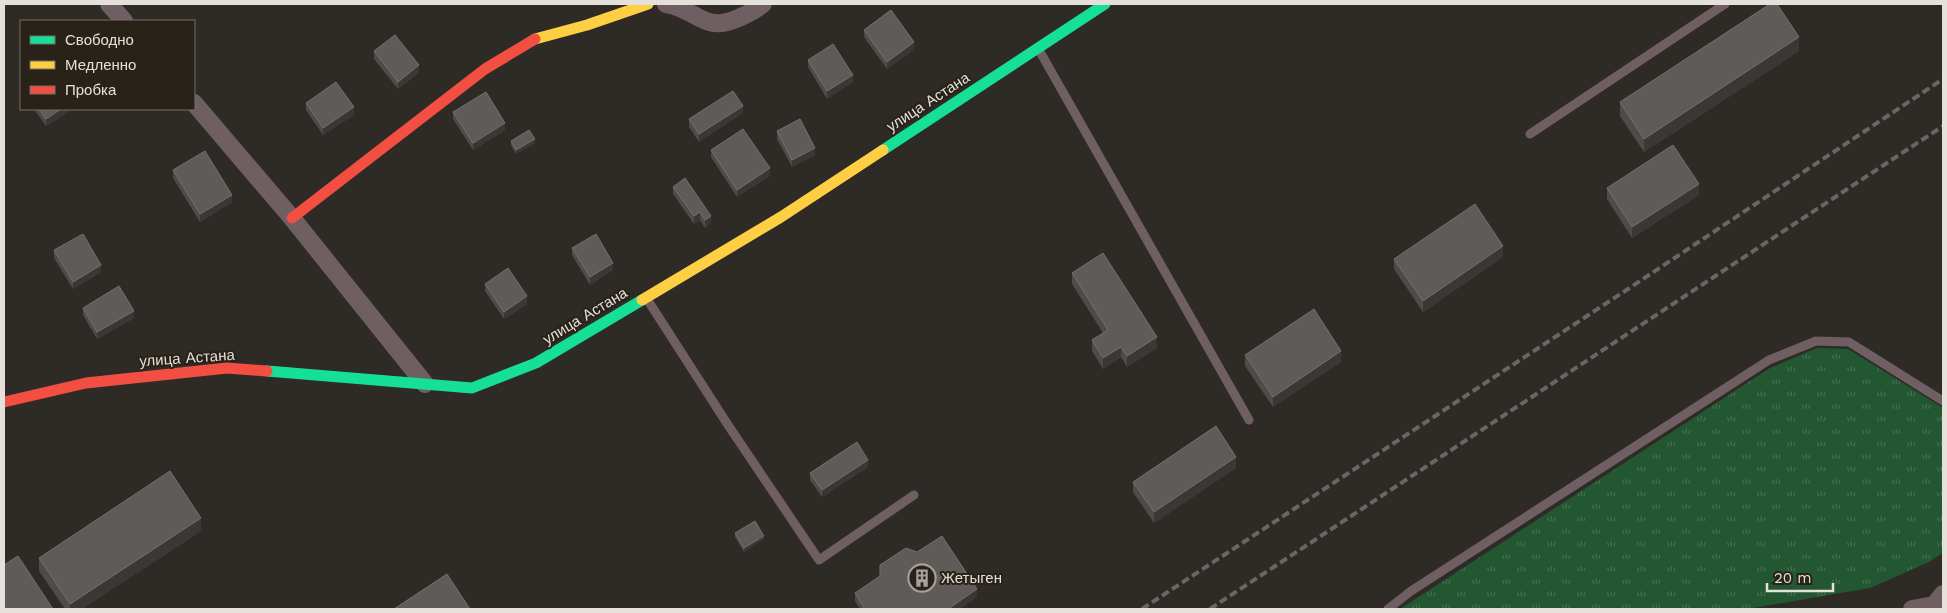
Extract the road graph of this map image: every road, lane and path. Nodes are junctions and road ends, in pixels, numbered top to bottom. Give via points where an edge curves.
1 (109, 4) edge
2 (648, 4) edge
3 (666, 4) edge
4 (763, 4) edge
5 (1105, 4) edge
6 (1724, 4) edge
7 (123, 20) edge
8 (1038, 48) junction
9 (195, 104) edge
10 (1530, 134) dead end
11 (292, 218) junction
12 (645, 297) junction
13 (425, 384) junction
14 (1943, 401) edge
15 (4, 402) edge
16 (1249, 420) dead end
17 (914, 495) dead end
18 (1937, 604) edge
19 (1388, 609) edge
20 (1912, 609) edge

1 - 7 street
2 - 11 street via 536,38 485,69
3 - 4 street via 719,25
5 - 8 street, улица Астана
6 - 10 lane
8 - 12 street, улица Астана via 781,217
8 - 16 lane
9 - 11 street
11 - 13 street
12 - 13 street, улица Астана via 536,363 472,388
12 - 17 lane via 819,560
13 - 15 street, улица Астана via 227,368 86,382
14 - 19 lane via 1849,342 1816,341 1769,360 1420,585
18 - 20 street

